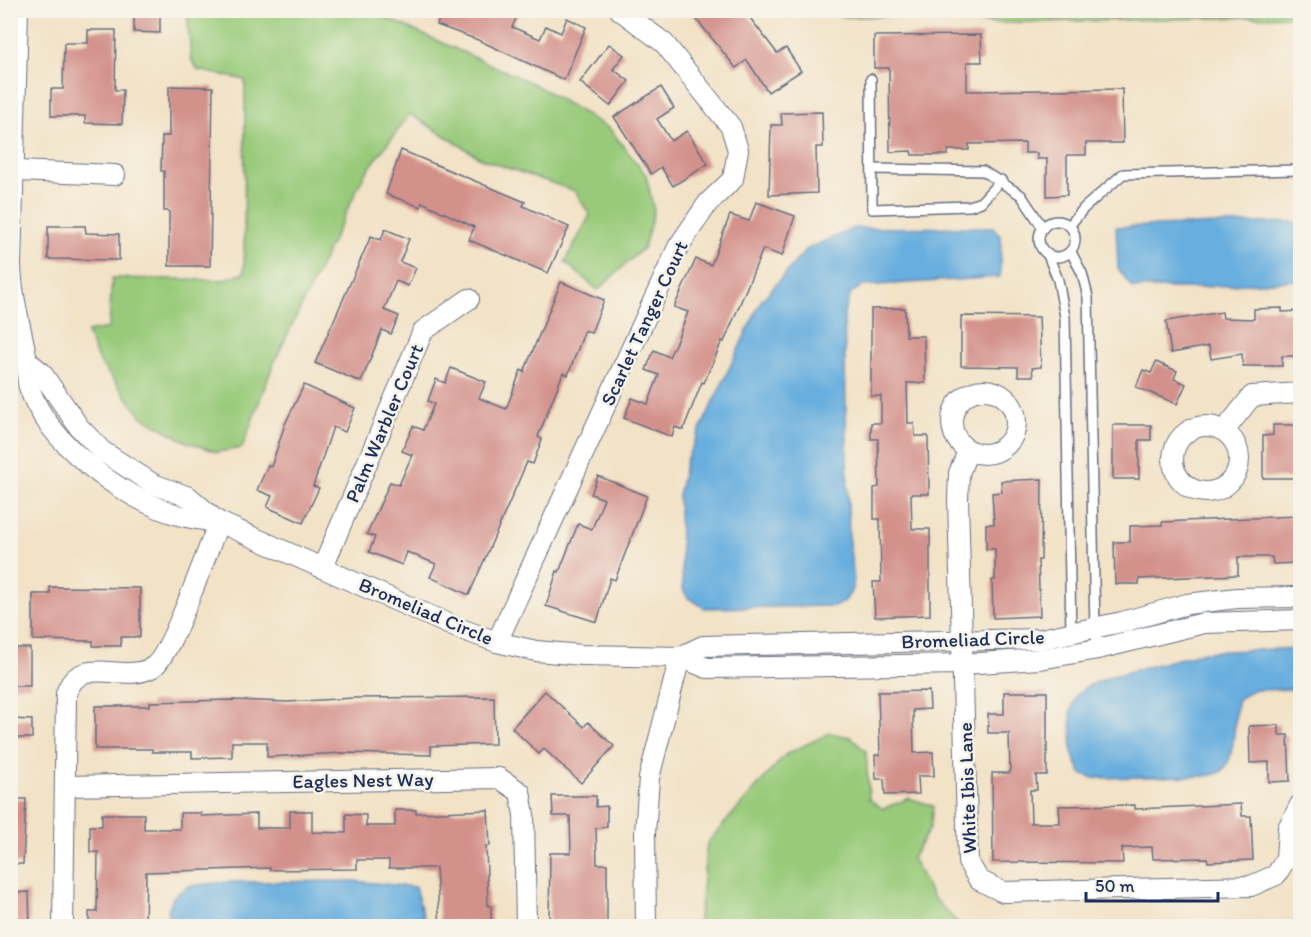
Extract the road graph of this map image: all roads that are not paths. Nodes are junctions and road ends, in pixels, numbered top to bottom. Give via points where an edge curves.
1 (18, 10) edge
2 (621, 10) edge
3 (871, 79) dead end
4 (872, 169) junction
5 (1300, 170) edge
6 (16, 171) junction
7 (115, 175) dead end
8 (1001, 180) junction
9 (1070, 225) junction
10 (1043, 228) junction
11 (1071, 252) junction
12 (1048, 255) junction
13 (469, 299) dead end
14 (19, 361) edge
15 (1300, 393) edge
16 (1224, 430) dead end
17 (968, 451) dead end
18 (219, 522) junction
19 (323, 567) junction
20 (1300, 597) edge
21 (1300, 620) edge
22 (1095, 628) junction
23 (1071, 633) junction
24 (964, 640) junction
25 (497, 642) junction
26 (1098, 649) junction
27 (1072, 654) junction
28 (680, 657) junction
29 (964, 664) junction
30 (66, 786) junction
31 (1300, 806) edge
32 (63, 927) edge
33 (526, 927) edge
34 (646, 927) edge

1 - 6 street, Bromeliad Circle
2 - 25 street, Scarlet Tanger Court via 664,43 731,127 738,150 733,179 708,202 678,247
3 - 4 lane
4 - 8 lane via 983,171
4 - 8 lane via 872,208 970,206 981,202
5 - 9 lane via 1123,174
6 - 7 street
6 - 14 street, Bromeliad Circle via 11,265
8 - 10 lane via 1021,195
9 - 10 lane via 1053,221
9 - 11 lane via 1076,241
10 - 12 lane via 1039,239
11 - 12 lane via 1060,257
11 - 22 lane via 1088,297
12 - 23 lane via 1058,280 1065,317
13 - 19 street, Palm Warbler Court via 423,332
14 - 18 street, Bromeliad Circle via 45,417 94,470 133,496 178,515
15 - 16 street via 1252,396
17 - 24 street, White Ibis Lane via 959,473 958,490
18 - 19 street, Bromeliad Circle
18 - 30 street via 170,640 154,666 135,674 84,671 72,680 66,694
19 - 25 street, Bromeliad Circle
20 - 22 street, Bromeliad Circle via 1187,604
21 - 26 street, Bromeliad Circle via 1204,623
22 - 23 street, Bromeliad Circle
22 - 26 lane
23 - 24 street, Bromeliad Circle via 1019,640
23 - 27 lane
24 - 28 street, Bromeliad Circle via 703,646
24 - 29 street, White Ibis Lane
25 - 28 street, Bromeliad Circle via 582,656
26 - 27 street, Bromeliad Circle
27 - 29 street, Bromeliad Circle
28 - 29 street, Bromeliad Circle via 706,668
28 - 34 street via 649,777
29 - 31 street, White Ibis Lane via 968,862 979,880 1003,892 1251,885 1276,875 1286,859 1288,828
30 - 32 street
30 - 33 street, Eagles Nest Way via 499,777 520,792

